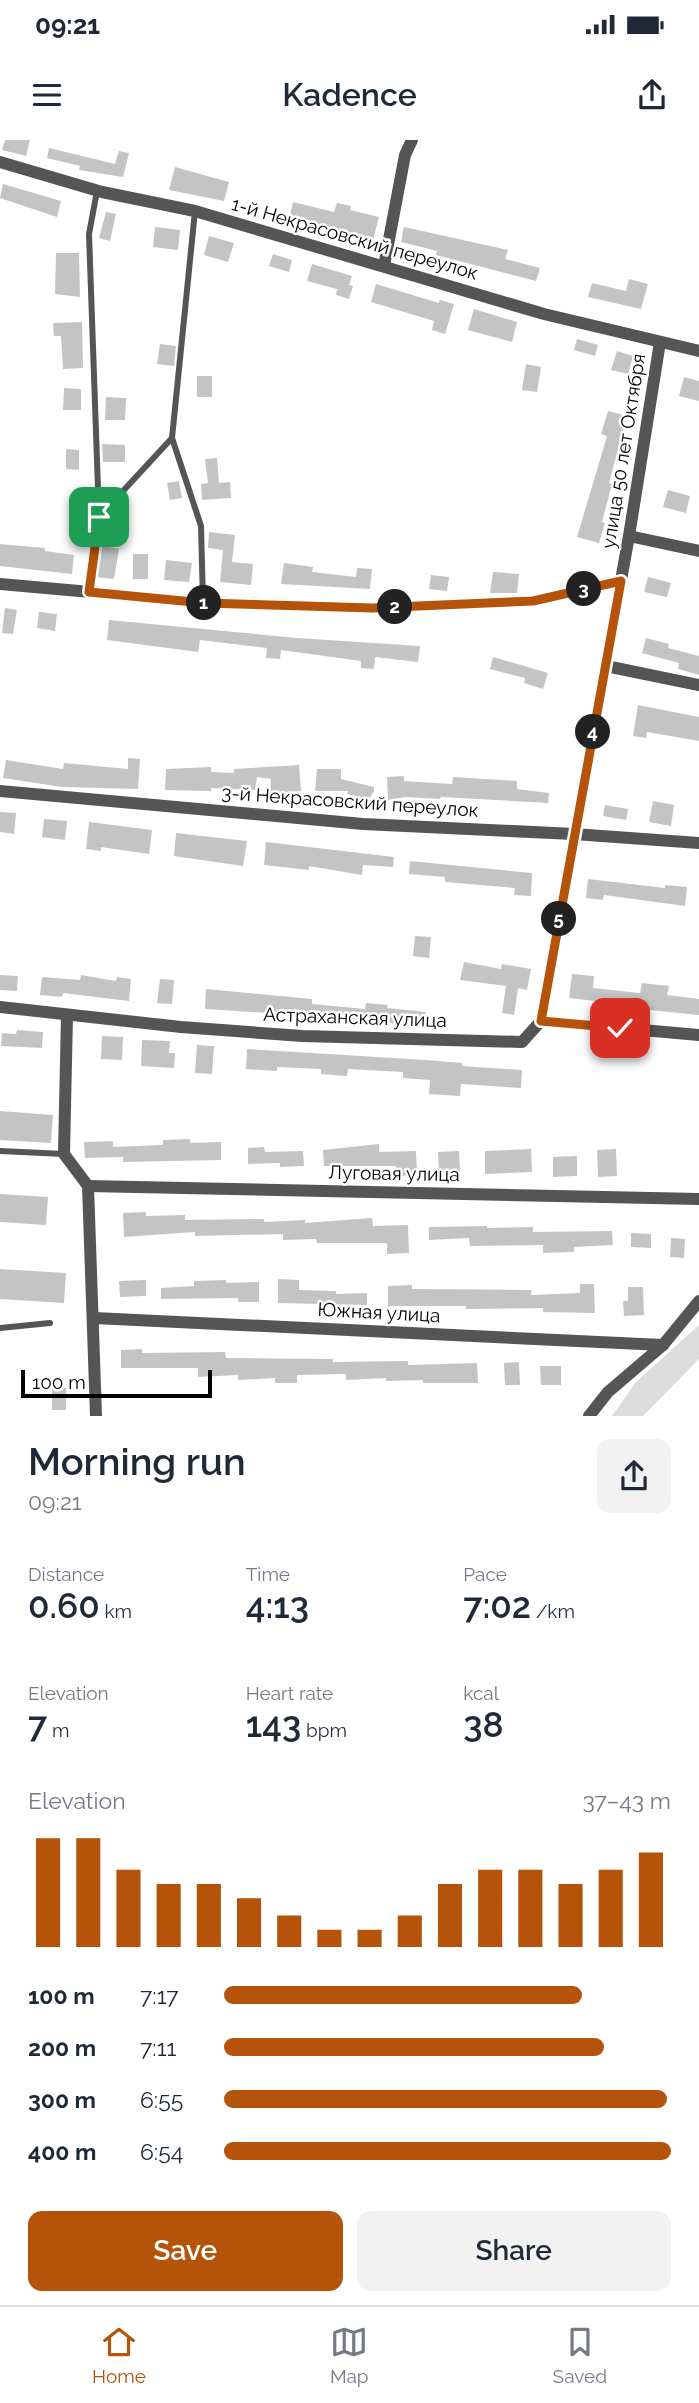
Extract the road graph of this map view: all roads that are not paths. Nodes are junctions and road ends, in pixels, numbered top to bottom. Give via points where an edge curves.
1 (412, 140) edge
2 (0, 162) edge
3 (97, 190) junction
4 (195, 211) junction
5 (384, 266) junction
6 (660, 342) junction
7 (699, 351) edge
8 (173, 438) junction
9 (99, 517) junction
10 (629, 536) junction
11 (699, 551) edge
12 (621, 581) junction
13 (0, 584) edge
14 (89, 592) junction
15 (204, 603) junction
16 (606, 666) junction
17 (699, 685) edge
18 (0, 791) edge
19 (574, 834) junction
20 (699, 843) edge
21 (0, 1007) edge
22 (67, 1015) junction
23 (541, 1021) junction
24 (699, 1035) edge
25 (0, 1151) edge
26 (64, 1154) junction
27 (88, 1186) junction
28 (699, 1199) edge
29 (699, 1301) edge
30 (94, 1318) junction
31 (50, 1323) dead end
32 (0, 1328) edge
33 (663, 1345) junction
34 (96, 1416) edge
35 (589, 1416) edge

1 - 5 street via 405,155
2 - 3 street, 1-й Некрасовский переулок
3 - 4 street, 1-й Некрасовский переулок
3 - 9 lane via 89,234
4 - 5 street, 1-й Некрасовский переулок
4 - 8 lane
5 - 6 street, 1-й Некрасовский переулок via 544,314
6 - 7 street, 1-й Некрасовский переулок
6 - 10 street, улица 50 лет Октября
8 - 9 lane
8 - 15 lane via 201,526
9 - 14 lane
10 - 11 street
10 - 12 street, улица 50 лет Октября
12 - 15 street via 533,601 372,608
12 - 16 street, улица 50 лет Октября
13 - 14 street
14 - 15 street
16 - 17 street
16 - 19 street, улица 50 лет Октября
18 - 19 street, 3-й Некрасовский переулок via 363,824
19 - 20 street, 3-й Некрасовский переулок
19 - 23 street, улица 50 лет Октября
21 - 22 street, Астраханская улица
22 - 23 street, Астраханская улица via 302,1036 522,1042
22 - 26 street
23 - 24 street
25 - 26 lane
26 - 27 street
27 - 28 street, Луговая улица
27 - 30 street
29 - 33 street
30 - 33 street, Южная улица
30 - 34 street
31 - 32 lane
33 - 35 street via 608,1392

